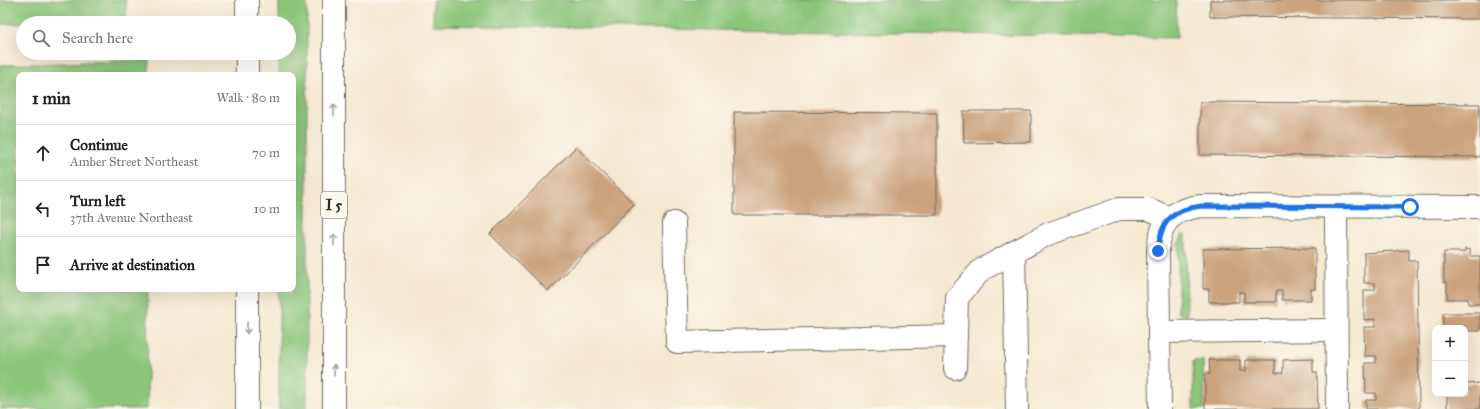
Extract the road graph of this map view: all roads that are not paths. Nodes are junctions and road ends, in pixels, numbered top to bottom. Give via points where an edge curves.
1 (247, 0) edge
2 (334, 0) edge
3 (247, 16) edge
4 (247, 60) edge
5 (247, 72) edge
6 (1336, 207) junction
7 (1480, 207) edge
8 (1169, 218) junction
9 (674, 223) dead end
10 (1014, 252) junction
11 (247, 292) edge
12 (1336, 330) junction
13 (1159, 332) junction
14 (956, 336) junction
15 (955, 368) dead end
16 (247, 409) edge
17 (334, 409) edge
18 (1017, 409) edge
19 (1160, 409) edge
20 (1337, 409) edge

1 - 3 main road
17 -> 2 main road, I 5
4 - 5 main road
6 - 7 main road
6 - 8 main road via 1201,206 1186,208
6 - 12 main road
8 - 10 main road via 1149,209 1119,209 1048,234
8 - 13 main road via 1159,239
9 - 14 main road via 678,342
10 - 14 main road via 981,270 957,298
10 - 18 main road
11 -> 16 main road
12 - 13 main road
12 - 20 main road
13 - 19 main road
14 - 15 main road

